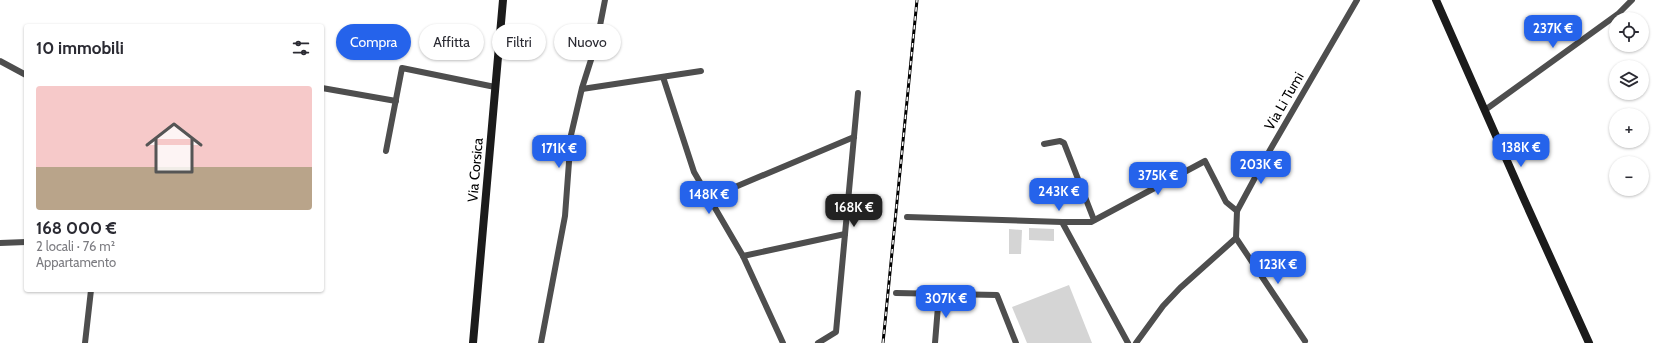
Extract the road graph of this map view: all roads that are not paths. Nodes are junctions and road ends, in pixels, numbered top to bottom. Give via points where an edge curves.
1 (503, 0) edge
2 (604, 0) edge
3 (1357, 0) edge
4 (1436, 0) edge
5 (1632, 0) edge
6 (0, 61) edge
7 (701, 72) dead end
8 (24, 74) edge
9 (663, 77) junction
10 (495, 87) junction
11 (324, 88) edge
12 (582, 89) junction
13 (858, 93) dead end
14 (396, 101) junction
15 (1485, 110) junction
16 (854, 137) junction
17 (1044, 144) dead end
18 (386, 151) dead end
19 (709, 198) junction
20 (1237, 211) junction
21 (907, 217) dead end
22 (1094, 220) junction
23 (1062, 222) junction
24 (845, 234) junction
25 (1236, 238) junction
26 (24, 242) edge
27 (0, 243) edge
28 (743, 256) junction
29 (91, 292) edge
30 (896, 293) dead end
31 (939, 294) junction
32 (1305, 342) dead end
33 (85, 343) edge
34 (472, 343) edge
35 (541, 343) edge
36 (783, 343) edge
37 (818, 343) edge
38 (935, 343) edge
39 (1016, 343) edge
40 (1128, 343) edge
41 (1136, 343) edge
42 (1589, 343) edge

1 - 10 street, Via Corsica
2 - 12 street via 597,41
3 - 20 street, Via Li Tumi
4 - 15 street
5 - 15 street via 1618,14
6 - 8 street
7 - 9 street
9 - 12 street
9 - 19 street via 694,172
10 - 14 street via 402,68
10 - 34 street, Via Corsica
11 - 14 street
12 - 35 street via 571,135 565,216
13 - 16 street
14 - 18 street
15 - 42 street
16 - 19 street
16 - 24 street
17 - 22 street via 1060,141 1064,143
19 - 28 street
20 - 22 street via 1226,202 1205,161
20 - 25 street, Via Li Tumi
21 - 23 street
22 - 23 street
23 - 40 street
24 - 28 street
24 - 37 street via 836,332
25 - 32 street
25 - 41 street via 1171,297
26 - 27 street
28 - 36 street
29 - 33 street
30 - 31 street
31 - 38 street
31 - 39 street via 997,295

